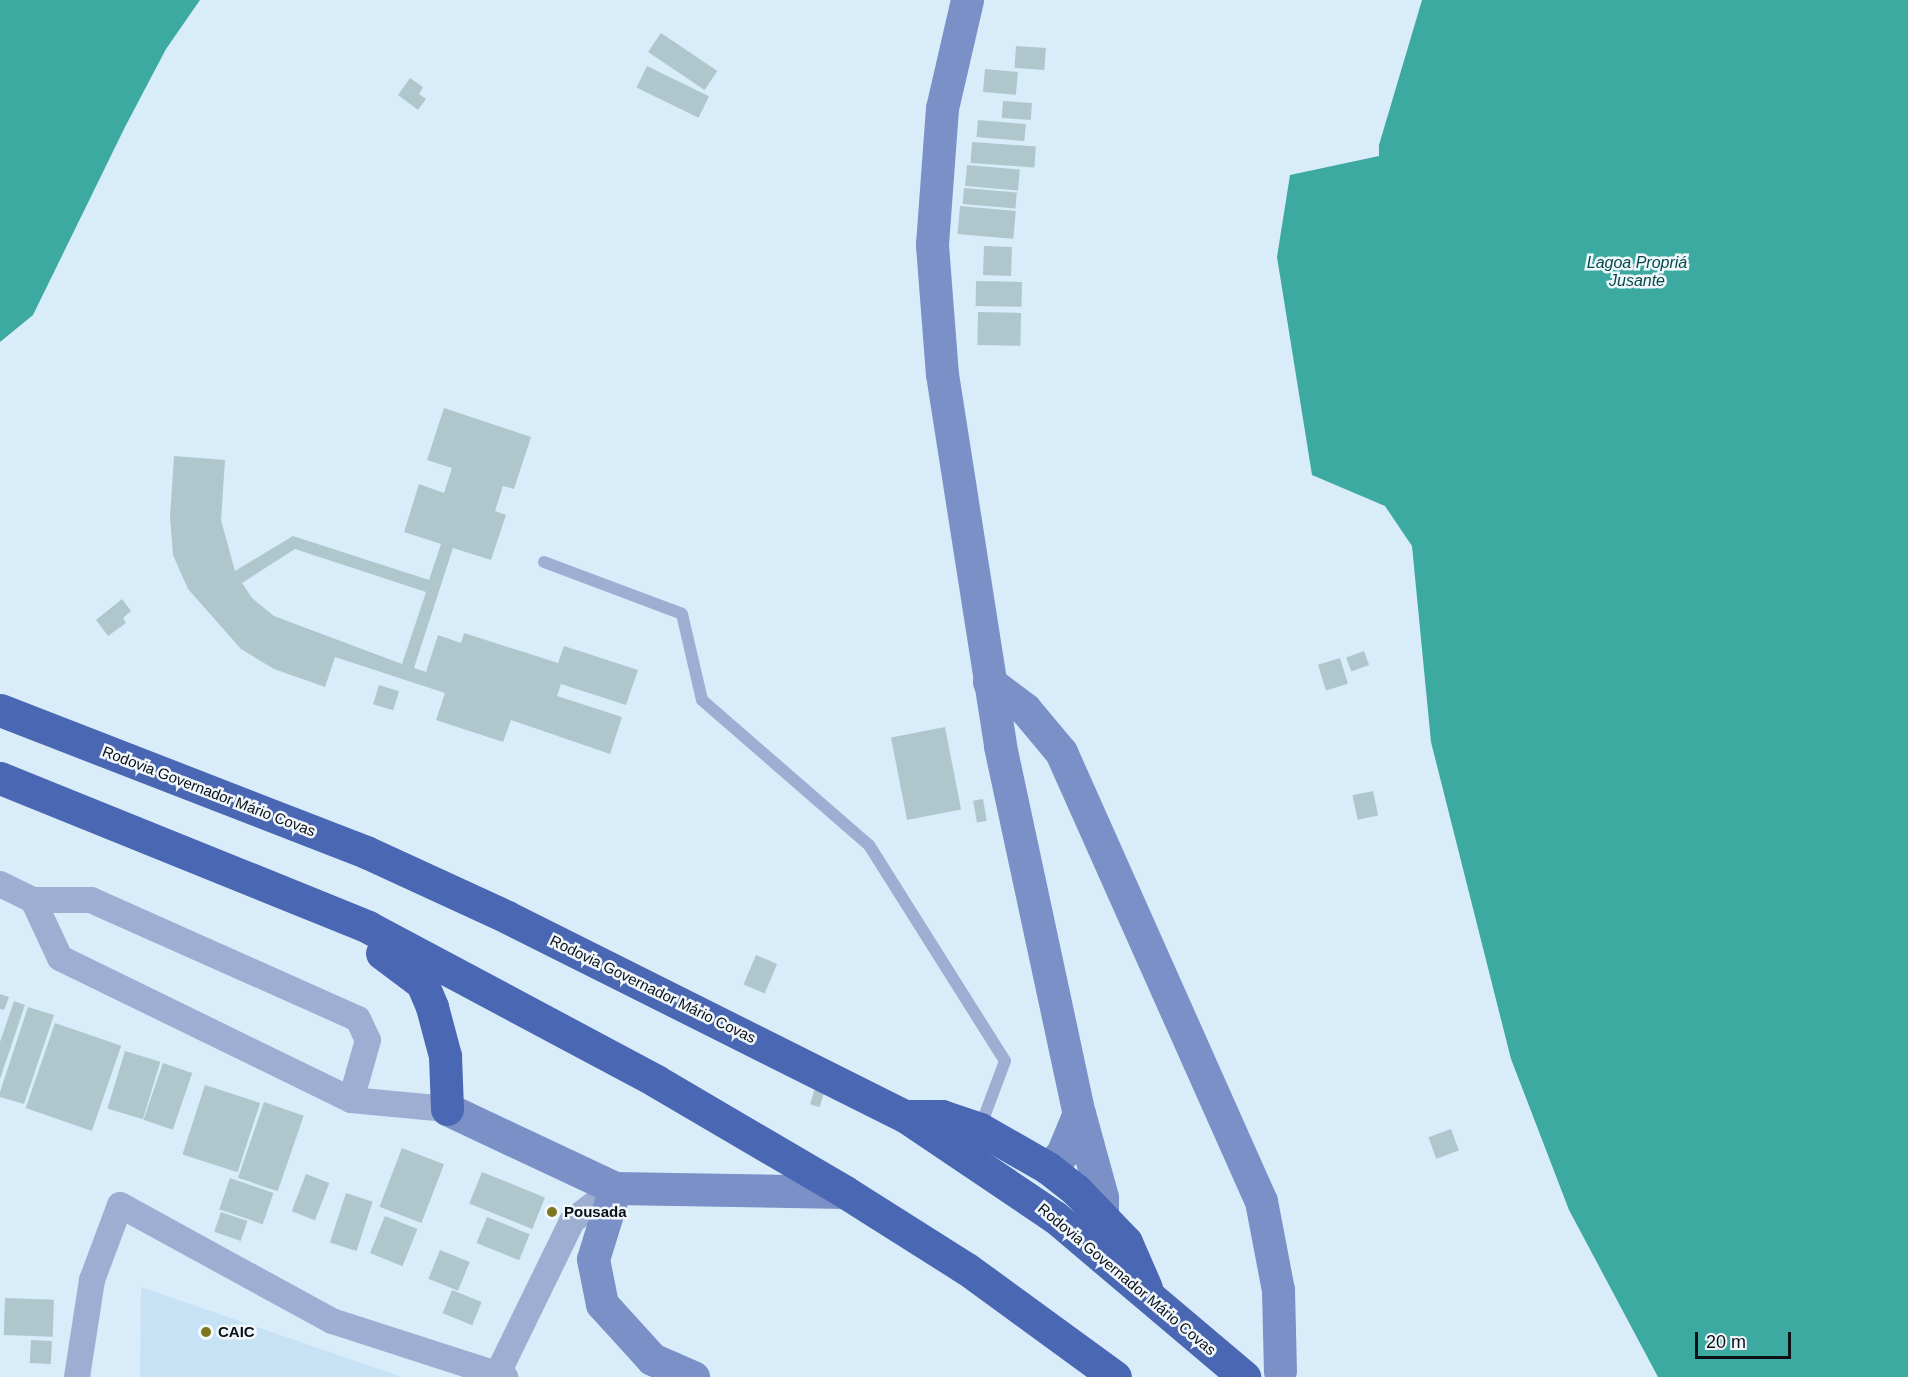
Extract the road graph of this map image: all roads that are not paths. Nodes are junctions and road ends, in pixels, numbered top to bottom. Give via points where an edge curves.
1 (967, 0) edge
2 (543, 562) dead end
3 (989, 682) junction
4 (0, 710) edge
5 (0, 778) edge
6 (0, 884) edge
7 (33, 900) junction
8 (368, 927) junction
9 (351, 1100) junction
10 (447, 1109) junction
11 (1079, 1113) junction
12 (905, 1116) junction
13 (980, 1129) junction
14 (1048, 1168) junction
15 (615, 1188) junction
16 (845, 1192) junction
17 (1102, 1215) junction
18 (1149, 1295) junction
19 (1280, 1371) dead end
20 (502, 1375) edge
21 (77, 1377) edge
22 (693, 1377) edge
23 (1115, 1377) edge
24 (1244, 1377) edge

1 - 3 main road via 942,108 932,245 942,374
2 - 13 lane via 682,614 702,700 869,845 1005,1061
3 - 11 main road
3 - 19 main road via 1025,709 1061,752 1261,1201 1278,1290
4 - 12 highway, Rodovia Governador Mário Covas via 366,852 507,917
5 - 8 highway
6 - 7 street
7 - 9 street via 60,958
7 - 9 street via 92,900 358,1019 368,1040
8 - 10 highway via 383,955 422,983 445,1056
8 - 16 highway via 656,1081
9 - 10 street
10 - 15 main road
11 - 14 main road via 1062,1154
11 - 17 main road via 1102,1197
12 - 13 highway via 942,1116
12 - 18 highway, Rodovia Governador Mário Covas via 1055,1216
13 - 14 highway
14 - 17 highway
15 - 16 main road
15 - 20 street via 572,1221
15 - 22 main road via 593,1259 602,1304 652,1359
16 - 23 highway via 967,1269
17 - 18 highway via 1126,1242
18 - 24 highway, Rodovia Governador Mário Covas
20 - 21 street via 332,1321 120,1205 92,1280

